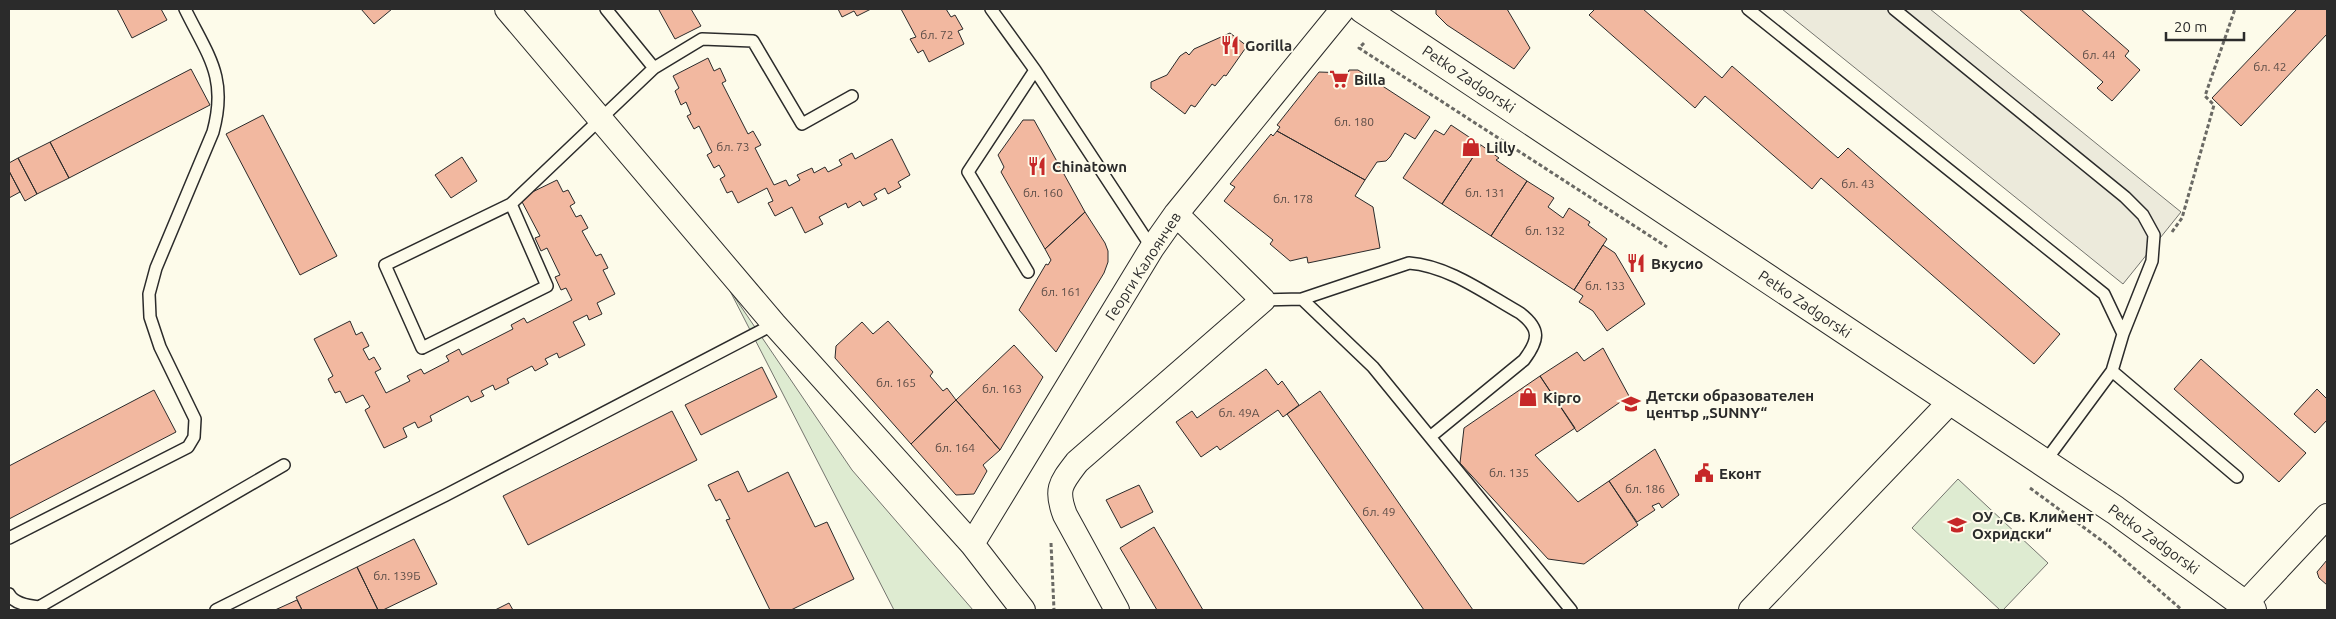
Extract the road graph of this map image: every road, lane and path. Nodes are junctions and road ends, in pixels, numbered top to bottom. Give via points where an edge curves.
1 (185, 9) edge
2 (507, 9) edge
3 (606, 9) edge
4 (991, 9) edge
5 (1343, 9) edge
6 (1748, 9) edge
7 (1894, 9) edge
8 (2234, 9) edge
9 (1373, 15) edge
10 (654, 68) junction
11 (1035, 70) junction
12 (852, 96) dead end
13 (600, 119) junction
14 (511, 204) junction
15 (1176, 214) junction
16 (1152, 248) junction
17 (1676, 252) dead end
18 (2152, 261) junction
19 (1028, 272) dead end
20 (1302, 299) junction
21 (1263, 300) junction
22 (774, 324) junction
23 (2123, 334) junction
24 (2112, 371) junction
25 (1950, 402) junction
26 (1430, 437) junction
27 (2044, 463) junction
28 (284, 465) dead end
29 (2237, 477) dead end
30 (2027, 486) dead end
31 (2327, 516) edge
32 (1066, 517) junction
33 (9, 538) edge
34 (972, 544) junction
35 (9, 594) edge
36 (2248, 608) edge
37 (216, 610) edge
38 (1024, 610) edge
39 (1054, 610) edge
40 (1117, 610) edge
41 (1571, 610) edge
42 (1751, 610) edge
43 (2182, 610) edge

1 - 33 lane via 215,69 220,88 219,110 156,268 149,294 150,317 160,347 195,419 194,437 188,447
2 - 13 street
3 - 10 lane
4 - 11 lane
5 - 15 street, Георги Калоянчев
6 - 23 lane via 2104,294
7 - 18 lane via 2125,197 2143,215 2154,235
8 - 18 path via 2205,96 2214,106 2182,218
9 - 17 path via 1359,48
9 - 25 street, Petko Zadgorski
10 - 12 lane via 702,39 753,41 802,124
10 - 13 lane
11 - 16 lane
11 - 19 lane via 968,172
13 - 14 lane
13 - 22 street
14 - 14 lane via 547,286 422,348 385,266
15 - 16 street, Георги Калоянчев
15 - 21 street
16 - 34 street, Георги Калоянчев
18 - 23 lane
20 - 21 lane
20 - 26 lane via 1373,367
20 - 26 lane via 1409,263 1424,264 1441,269 1532,322 1536,336 1533,348 1524,360
21 - 32 street via 1077,462 1063,480 1059,499
22 - 34 street
22 - 37 lane via 446,496
23 - 24 lane
24 - 27 lane
24 - 29 lane
25 - 27 street, Petko Zadgorski
25 - 42 street
26 - 41 lane
27 - 36 street, Petko Zadgorski via 2115,510
28 - 35 lane via 39,607 11,599
30 - 43 path via 2105,543
31 - 36 street
32 - 39 path via 1051,532
32 - 40 street
34 - 38 street

